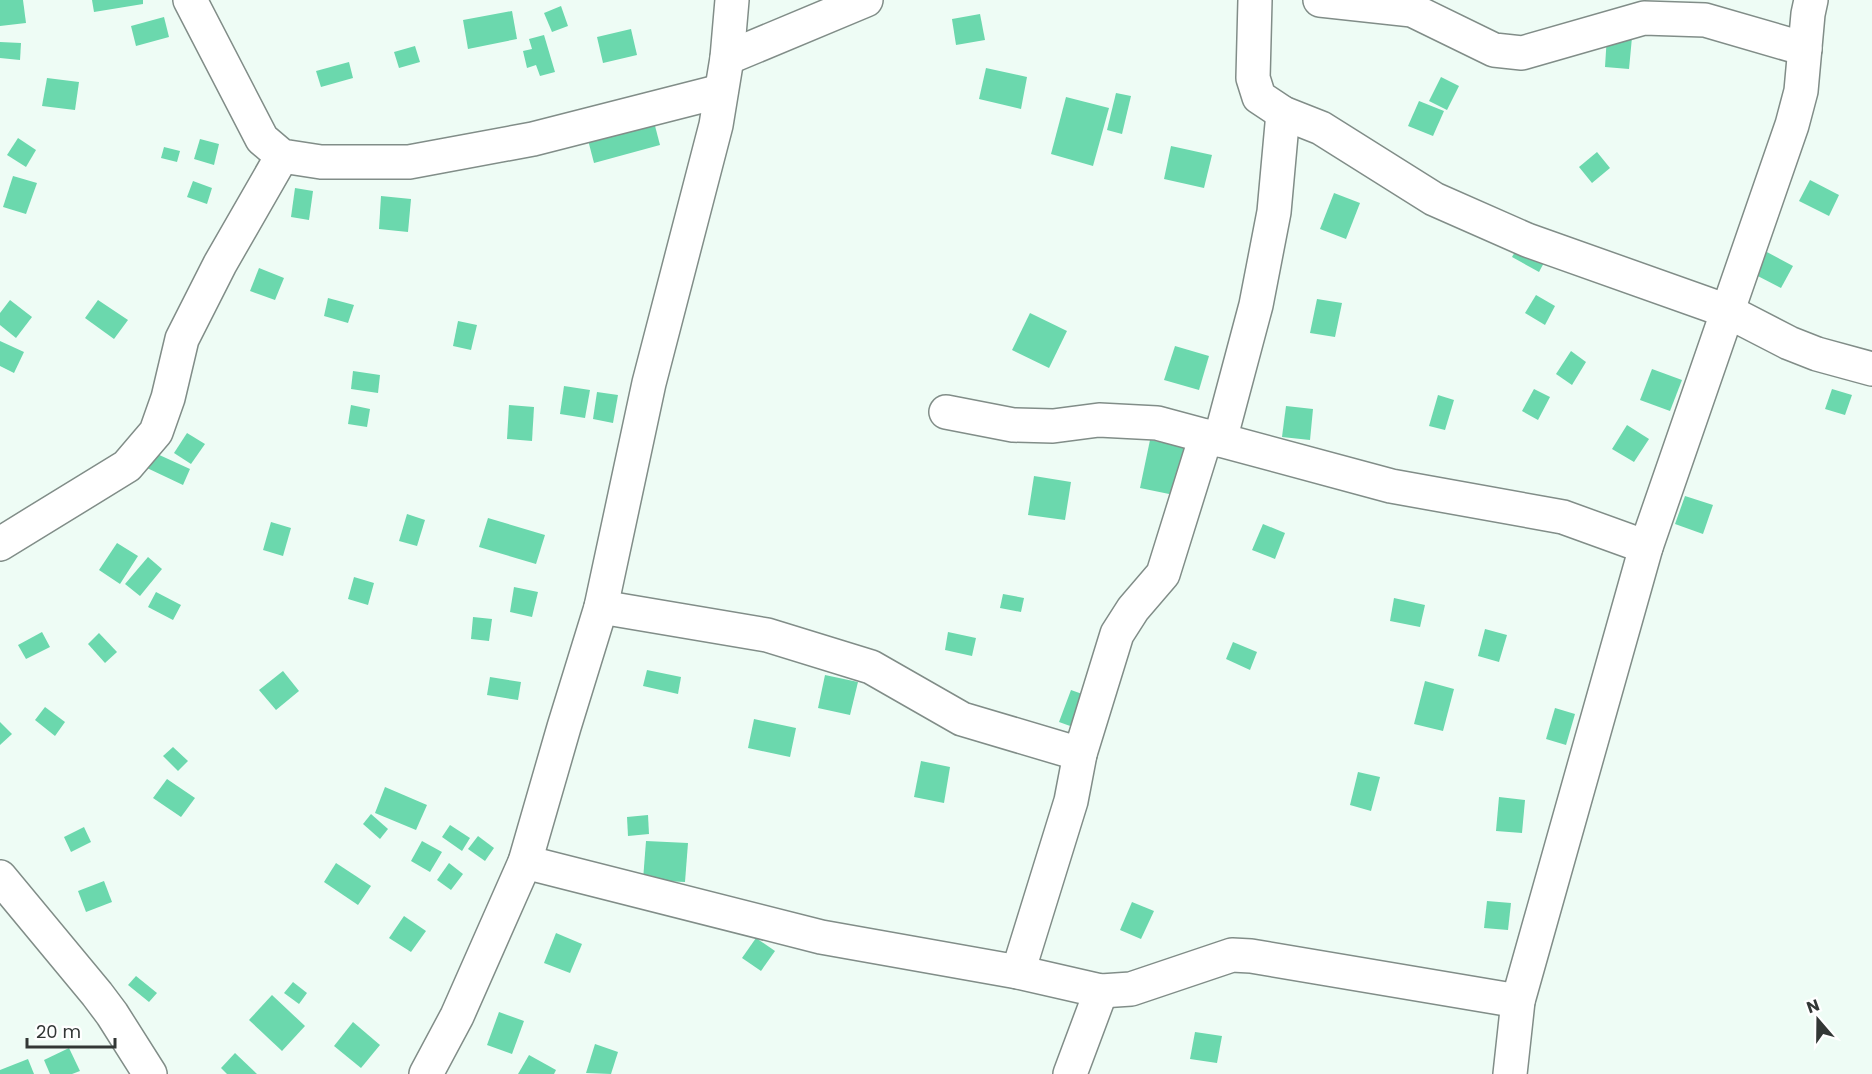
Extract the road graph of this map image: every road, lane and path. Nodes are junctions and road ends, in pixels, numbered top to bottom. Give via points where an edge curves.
1 (190, 0) edge
2 (732, 0) edge
3 (866, 0) edge
4 (1255, 0) edge
5 (1320, 0) edge
6 (1811, 0) edge
7 (1805, 49) junction
8 (727, 58) junction
9 (721, 91) junction
10 (1283, 113) junction
11 (282, 156) junction
12 (1727, 311) junction
13 (1872, 369) edge
14 (946, 412) dead end
15 (1213, 438) junction
16 (0, 544) edge
17 (1646, 547) junction
18 (601, 607) junction
19 (1080, 754) junction
20 (525, 862) junction
21 (0, 877) edge
22 (1018, 972) junction
23 (1101, 991) junction
24 (1518, 1001) junction
25 (150, 1074) edge
26 (426, 1074) edge
27 (1070, 1074) edge
28 (1510, 1074) edge

1 - 11 street via 262,139
2 - 8 street
3 - 8 street
4 - 10 street via 1253,78 1259,97
5 - 7 street via 1412,10 1494,50 1508,52 1522,53 1644,18 1705,20
6 - 7 street
7 - 12 street via 1801,91 1791,125
8 - 9 street
9 - 11 street via 533,139 409,162 321,162
9 - 18 street via 650,383
10 - 12 street via 1321,128 1434,199 1527,240
10 - 15 street via 1274,212 1256,305
11 - 16 street via 182,339 156,432 128,466
12 - 13 street via 1789,343
12 - 17 street
14 - 15 street via 1013,425 1053,426 1099,420 1158,423
15 - 17 street via 1391,486 1563,517
15 - 19 street via 1163,574 1117,634
17 - 24 street
18 - 19 street via 767,635 871,667 962,719
18 - 20 street
19 - 22 street via 1071,801
20 - 22 street via 820,937
20 - 26 street via 457,1016
21 - 25 street via 97,994
22 - 23 street
23 - 24 street via 1131,989 1232,955
23 - 27 street
24 - 28 street

